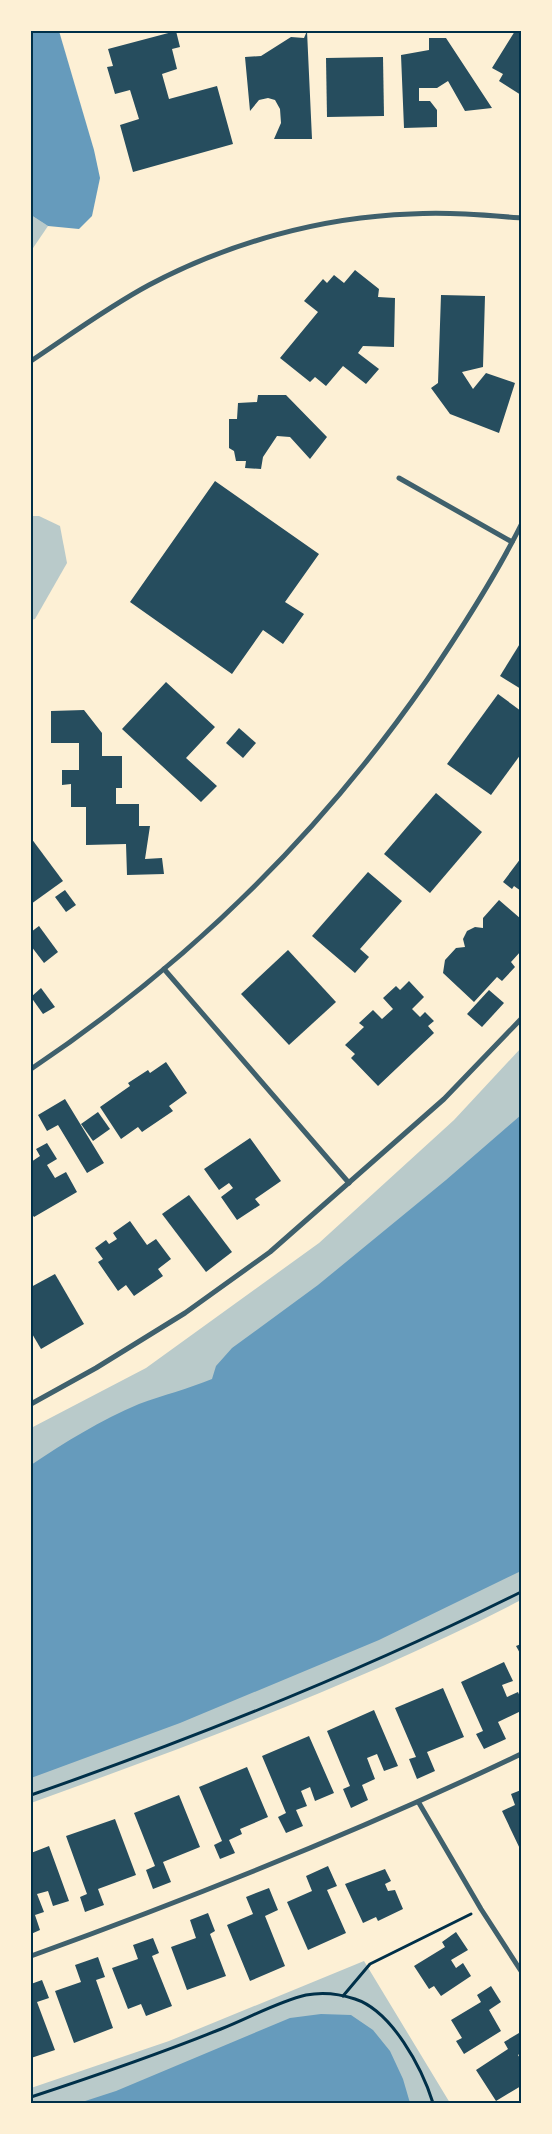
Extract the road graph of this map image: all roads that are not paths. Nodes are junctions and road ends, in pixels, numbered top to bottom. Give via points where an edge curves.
1 (521, 218) edge
2 (31, 361) edge
3 (399, 478) dead end
4 (521, 525) edge
5 (512, 542) junction
6 (164, 969) junction
7 (521, 1019) edge
8 (31, 1069) edge
9 (348, 1184) junction
10 (31, 1404) edge
11 (521, 1754) edge
12 (419, 1802) junction
13 (31, 1956) edge
14 (521, 1971) edge

1 - 2 street via 410,214 343,221 276,235 212,256 150,284
3 - 5 street
4 - 5 street
5 - 6 street via 456,637 393,728 329,807 248,896
6 - 8 street
6 - 9 street
7 - 9 street via 444,1099
9 - 10 street via 270,1252 185,1313
11 - 12 street
12 - 13 street via 196,1894
12 - 14 street

